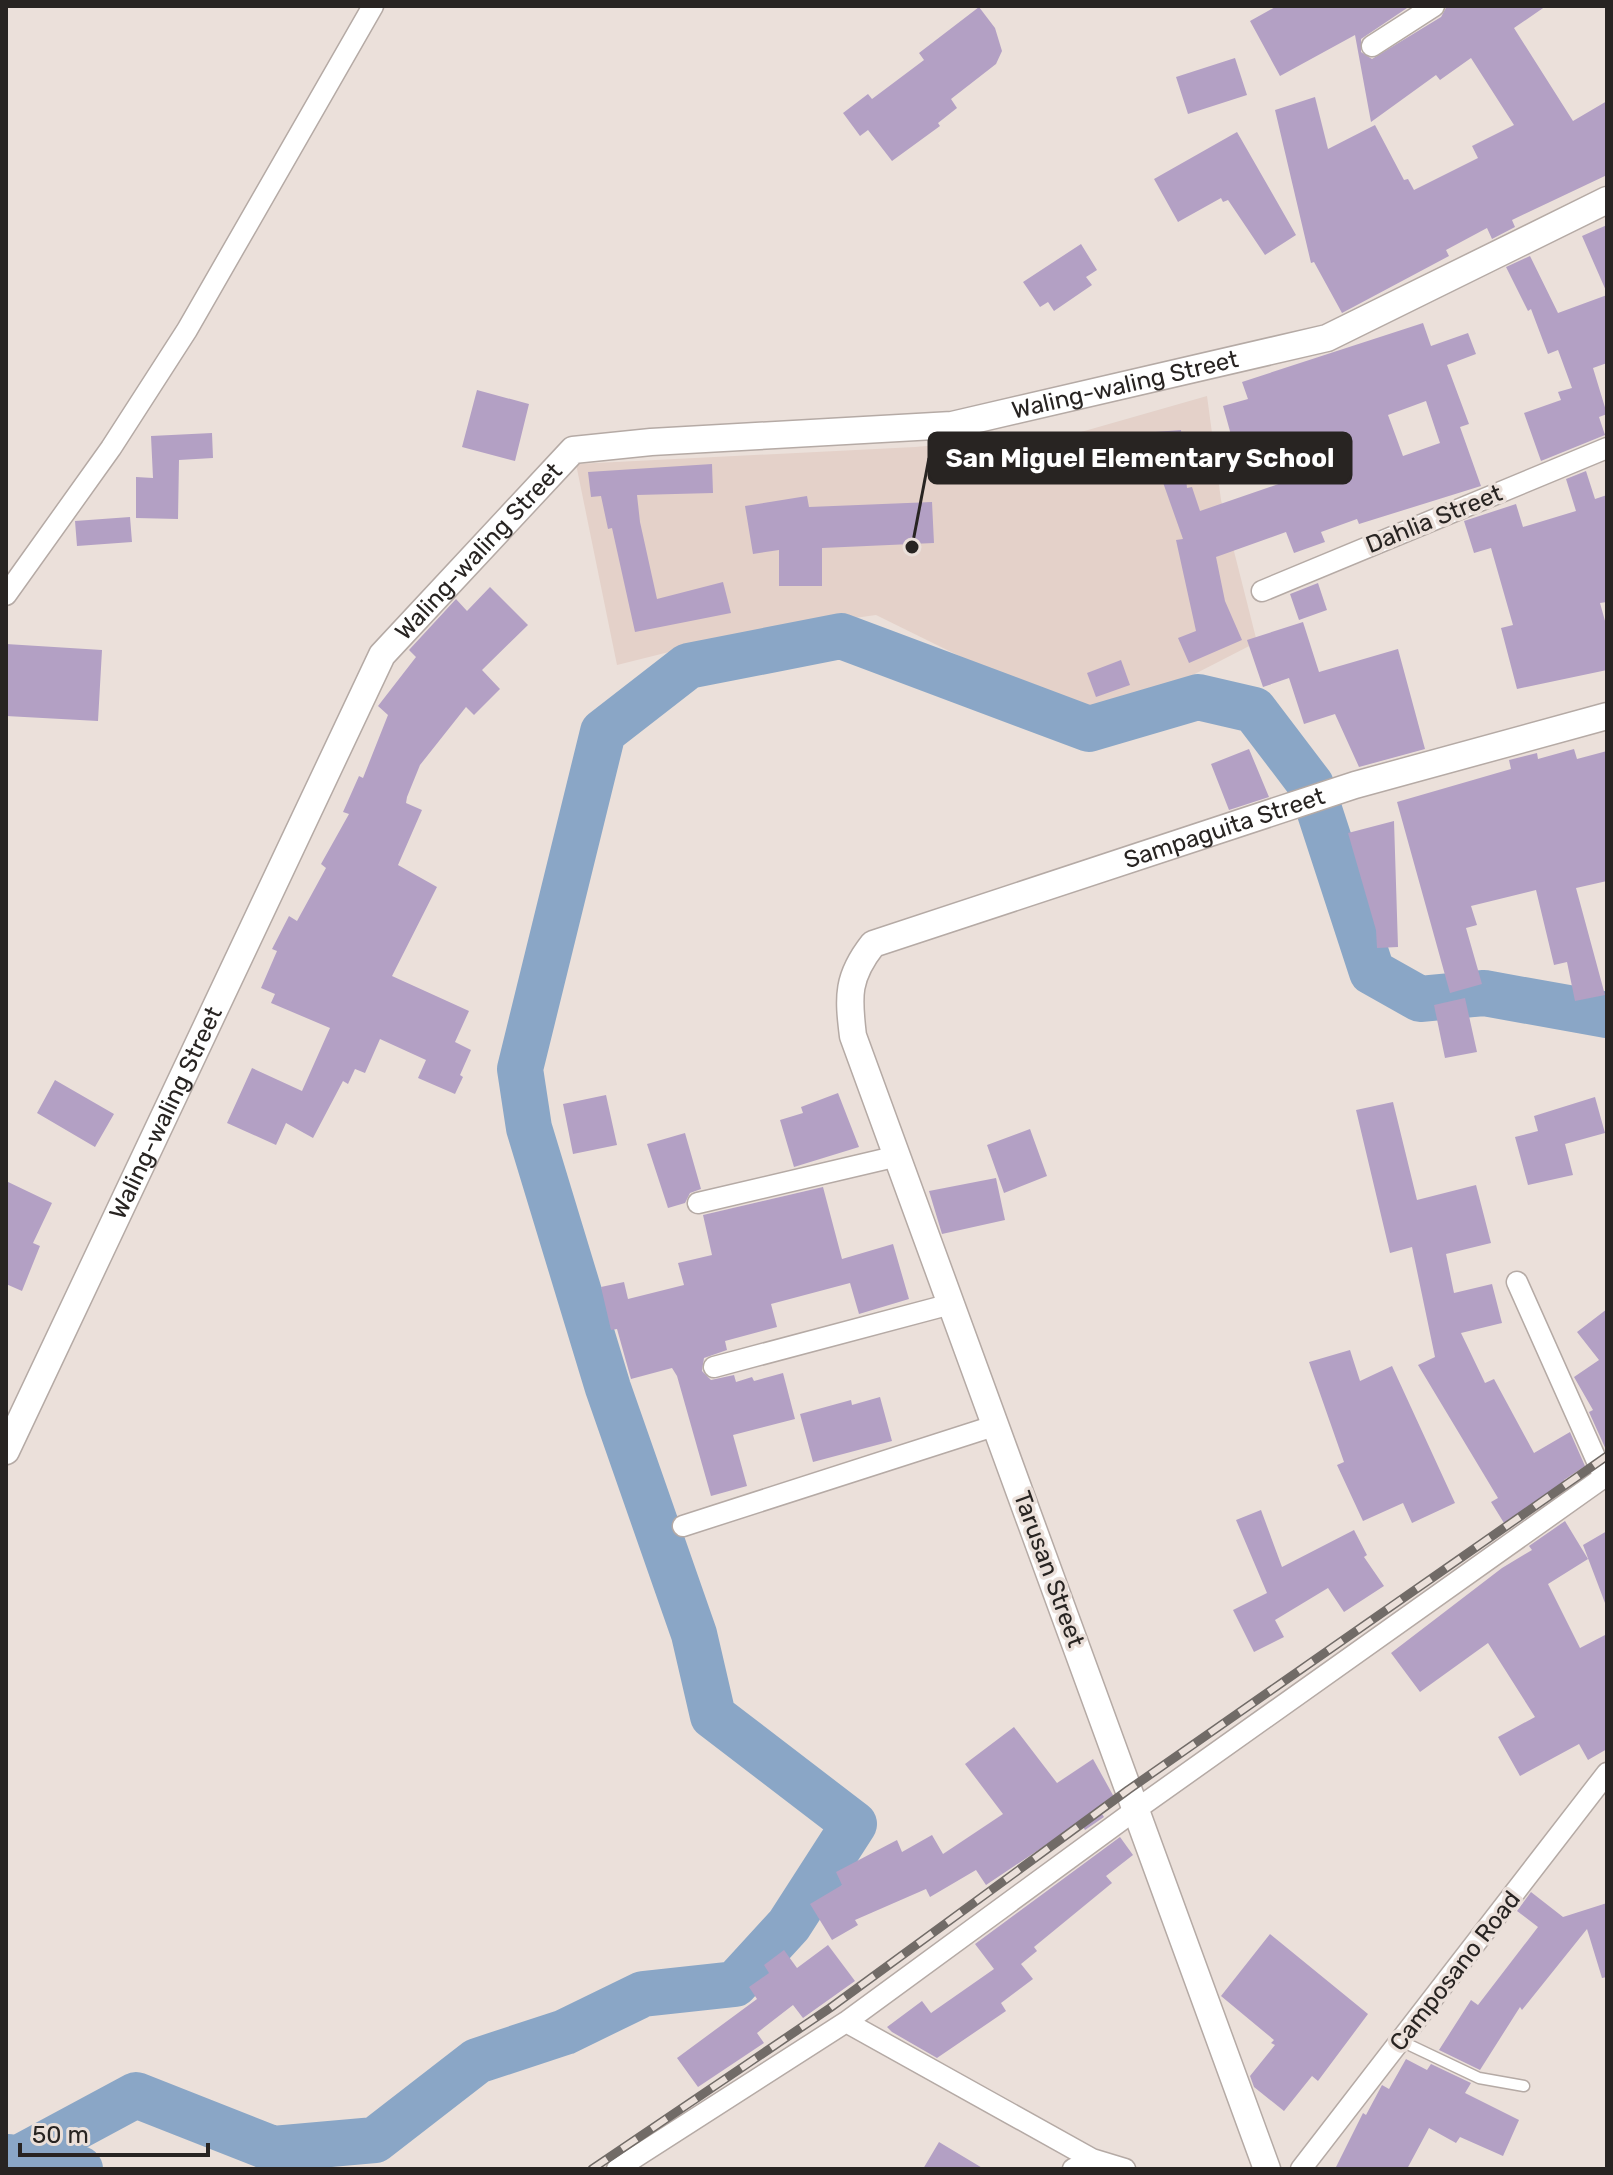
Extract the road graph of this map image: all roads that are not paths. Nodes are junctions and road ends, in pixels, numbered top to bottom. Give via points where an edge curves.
1 (373, 6) edge
2 (1434, 6) edge
3 (1372, 46) dead end
4 (1607, 200) edge
5 (1607, 448) edge
6 (1262, 591) dead end
7 (6, 595) edge
8 (1607, 716) edge
9 (856, 966) joint
10 (898, 1156) junction
11 (698, 1203) dead end
12 (1517, 1282) dead end
13 (951, 1304) junction
14 (714, 1367) dead end
15 (997, 1425) junction
16 (6, 1451) edge
17 (1606, 1476) edge
18 (683, 1526) dead end
19 (1607, 1773) edge
20 (1134, 1811) junction
21 (846, 2022) junction
22 (1401, 2041) junction
23 (1524, 2086) dead end
24 (1092, 2159) junction
25 (617, 2169) edge
26 (1073, 2169) edge
27 (1125, 2169) edge
28 (1267, 2169) edge
29 (1301, 2169) edge

1 - 7 street via 187,330
2 - 3 street
4 - 16 street, Waling-waling Street via 1327,338 952,425 573,450 382,655
5 - 6 street, Dahlia Street
8 - 9 street, Sampaguita Street via 1317,797 873,944
9 - 10 street, Tarusan Street via 849,998 853,1036
10 - 11 street
10 - 13 street, Tarusan Street
12 - 17 street
13 - 14 street
13 - 15 street, Tarusan Street
15 - 18 street
15 - 20 street, Tarusan Street
17 - 20 street
19 - 22 street, Camposano Road
20 - 21 street
20 - 28 street, Tarusan Street
21 - 24 street
21 - 25 street
22 - 23 lane via 1479,2078
22 - 29 street, Camposano Road
24 - 26 street
24 - 27 street

